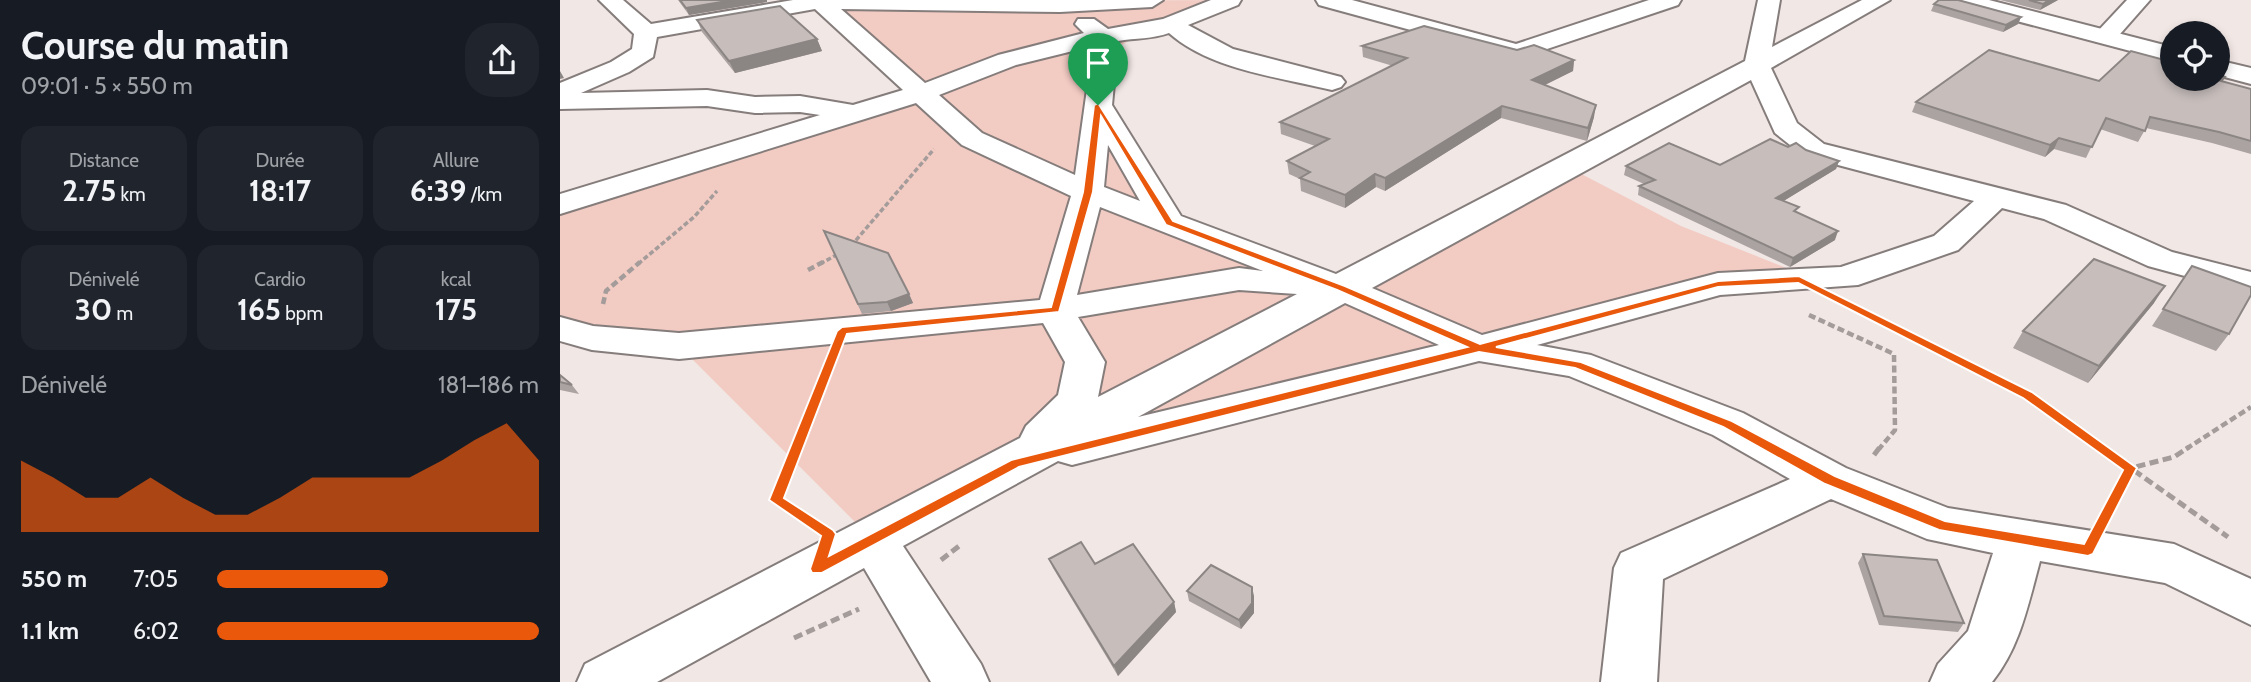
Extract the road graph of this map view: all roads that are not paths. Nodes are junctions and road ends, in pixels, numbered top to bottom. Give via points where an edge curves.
1 (610, 0) edge
2 (1152, 0) edge
3 (1230, 0) edge
4 (1327, 0) edge
5 (1670, 0) edge
6 (1769, 0) edge
7 (1880, 0) edge
8 (1964, 0) edge
9 (2139, 0) edge
10 (821, 2) junction
11 (1057, 3) edge
12 (1173, 24) junction
13 (646, 32) junction
14 (2105, 37) junction
15 (1105, 47) junction
16 (2160, 52) edge
17 (1757, 65) junction
18 (2230, 70) edge
19 (2251, 76) edge
20 (1332, 82) dead end
21 (560, 92) edge
22 (921, 93) junction
23 (560, 101) edge
24 (1098, 105) junction
25 (855, 113) junction
26 (960, 135) junction
27 (1088, 192) junction
28 (1996, 197) junction
29 (560, 204) edge
30 (1169, 223) junction
31 (2251, 283) edge
32 (1341, 288) junction
33 (1055, 310) junction
34 (576, 334) edge
35 (1479, 348) junction
36 (1015, 463) junction
37 (1838, 483) junction
38 (2022, 539) junction
39 (873, 540) junction
40 (2251, 603) edge
41 (605, 682) edge
42 (961, 682) edge
43 (1629, 682) edge
44 (1958, 682) edge

1 - 13 street
2 - 11 street
3 - 12 street
4 - 5 street via 1517,52
6 - 17 street
7 - 17 street
8 - 14 street
9 - 14 street
10 - 11 street
10 - 13 street
10 - 22 street
11 - 15 street
12 - 15 street
12 - 20 street via 1203,46
13 - 21 street via 644,52
14 - 16 street
15 - 22 street via 1068,43 1007,60
15 - 24 street
17 - 28 street via 1786,128 1814,150
17 - 32 street
18 - 19 street
22 - 25 street
22 - 26 street
23 - 25 street via 708,98
24 - 27 street
24 - 30 street
25 - 26 street
25 - 29 street
26 - 27 street
27 - 30 street
27 - 33 street
28 - 31 street via 2055,212 2160,259
28 - 35 street via 1946,243 1845,277 1718,284
30 - 32 street
32 - 33 street via 1239,279
32 - 35 street
32 - 36 street
33 - 34 street via 679,346
33 - 36 street via 1085,362 1077,400
35 - 36 street
35 - 37 street via 1577,364 1728,424
36 - 39 street
37 - 38 street via 1944,526
37 - 43 street via 1639,568
38 - 40 street via 2174,564
38 - 44 street via 1990,644
39 - 41 street
39 - 42 street

